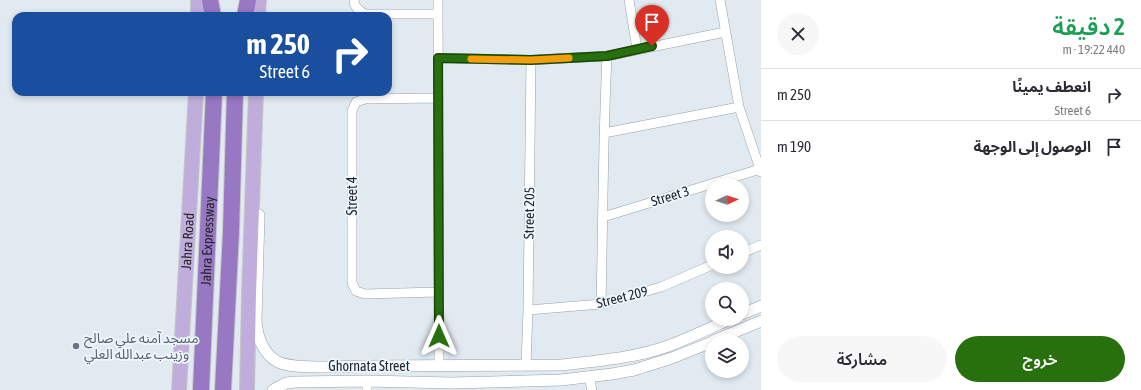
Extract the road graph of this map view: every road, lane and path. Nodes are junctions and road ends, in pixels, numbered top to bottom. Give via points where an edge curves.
1 (196, 0) edge
2 (210, 0) edge
3 (218, 0) edge
4 (239, 0) edge
5 (248, 0) edge
6 (259, 0) edge
7 (354, 0) edge
8 (438, 0) edge
9 (629, 0) edge
10 (720, 0) edge
11 (197, 12) edge
12 (212, 12) edge
13 (217, 12) edge
14 (238, 12) edge
15 (246, 12) edge
16 (258, 12) edge
17 (362, 12) edge
18 (392, 14) edge
19 (438, 14) junction
20 (725, 32) junction
21 (637, 49) junction
22 (607, 56) junction
23 (438, 58) junction
24 (531, 60) junction
25 (196, 96) edge
26 (214, 96) edge
27 (235, 96) edge
28 (256, 96) edge
29 (261, 96) edge
30 (438, 98) junction
31 (739, 107) junction
32 (604, 133) junction
33 (761, 170) edge
34 (603, 217) junction
35 (231, 232) junction
36 (761, 245) edge
37 (749, 250) edge
38 (705, 269) edge
39 (438, 292) junction
40 (601, 304) junction
41 (761, 306) edge
42 (528, 310) junction
43 (749, 311) edge
44 (761, 321) edge
45 (714, 326) edge
46 (730, 334) edge
47 (705, 344) edge
48 (651, 351) junction
49 (632, 355) junction
50 (655, 364) junction
51 (526, 365) junction
52 (298, 366) junction
53 (439, 366) junction
54 (634, 370) junction
55 (589, 377) junction
56 (294, 386) edge
57 (367, 386) edge
58 (452, 386) edge
59 (179, 390) edge
60 (202, 390) edge
61 (223, 390) edge
62 (231, 390) edge
63 (247, 390) edge
64 (273, 390) edge
65 (592, 390) edge

1 - 11 main road
2 - 12 highway
3 - 13 highway
4 - 14 highway
5 - 15 highway
6 - 16 main road
7 - 17 street via 354,4
8 - 19 street
9 - 21 street
10 - 20 street, Street 3
18 - 19 street
19 - 23 street
20 - 21 street
20 - 31 street, Street 3
21 - 22 street
22 - 24 street
22 - 32 street
23 - 24 street
23 - 30 street
24 - 42 street, Street 205
25 - 59 main road, Jahra Road
26 - 60 highway, Jahra Expressway
27 - 35 highway, Jahra Expressway
28 - 63 main road
29 - 52 street, Ghornata Street via 257,332 264,349 273,359 286,365
30 - 39 street
30 - 39 street, Street 4 via 365,99 356,102 352,110 352,283 356,290 365,294
31 - 32 street
31 - 33 street, Street 3
32 - 34 street
33 - 34 street, Street 3
34 - 40 street
35 - 61 highway, Jahra Expressway
35 - 62 highway
36 - 37 street
38 - 40 street, Street 209 via 661,287
39 - 53 street
40 - 42 street, Street 209
41 - 43 street
42 - 51 street, Street 205
44 - 46 street, Ghornata Street
45 - 48 street, Ghornata Street
47 - 50 street, Ghornata Street
48 - 49 street, Ghornata Street
48 - 50 street via 650,358
49 - 51 street, Ghornata Street via 594,362
49 - 54 street via 638,362
50 - 54 street, Ghornata Street
51 - 53 street, Ghornata Street
52 - 53 street, Ghornata Street
52 - 56 street via 294,372
54 - 55 street, Ghornata Street
55 - 58 street, Ghornata Street
55 - 65 street
56 - 57 street, Ghornata Street
56 - 64 street, Ghornata Street via 286,383
57 - 58 street, Ghornata Street

